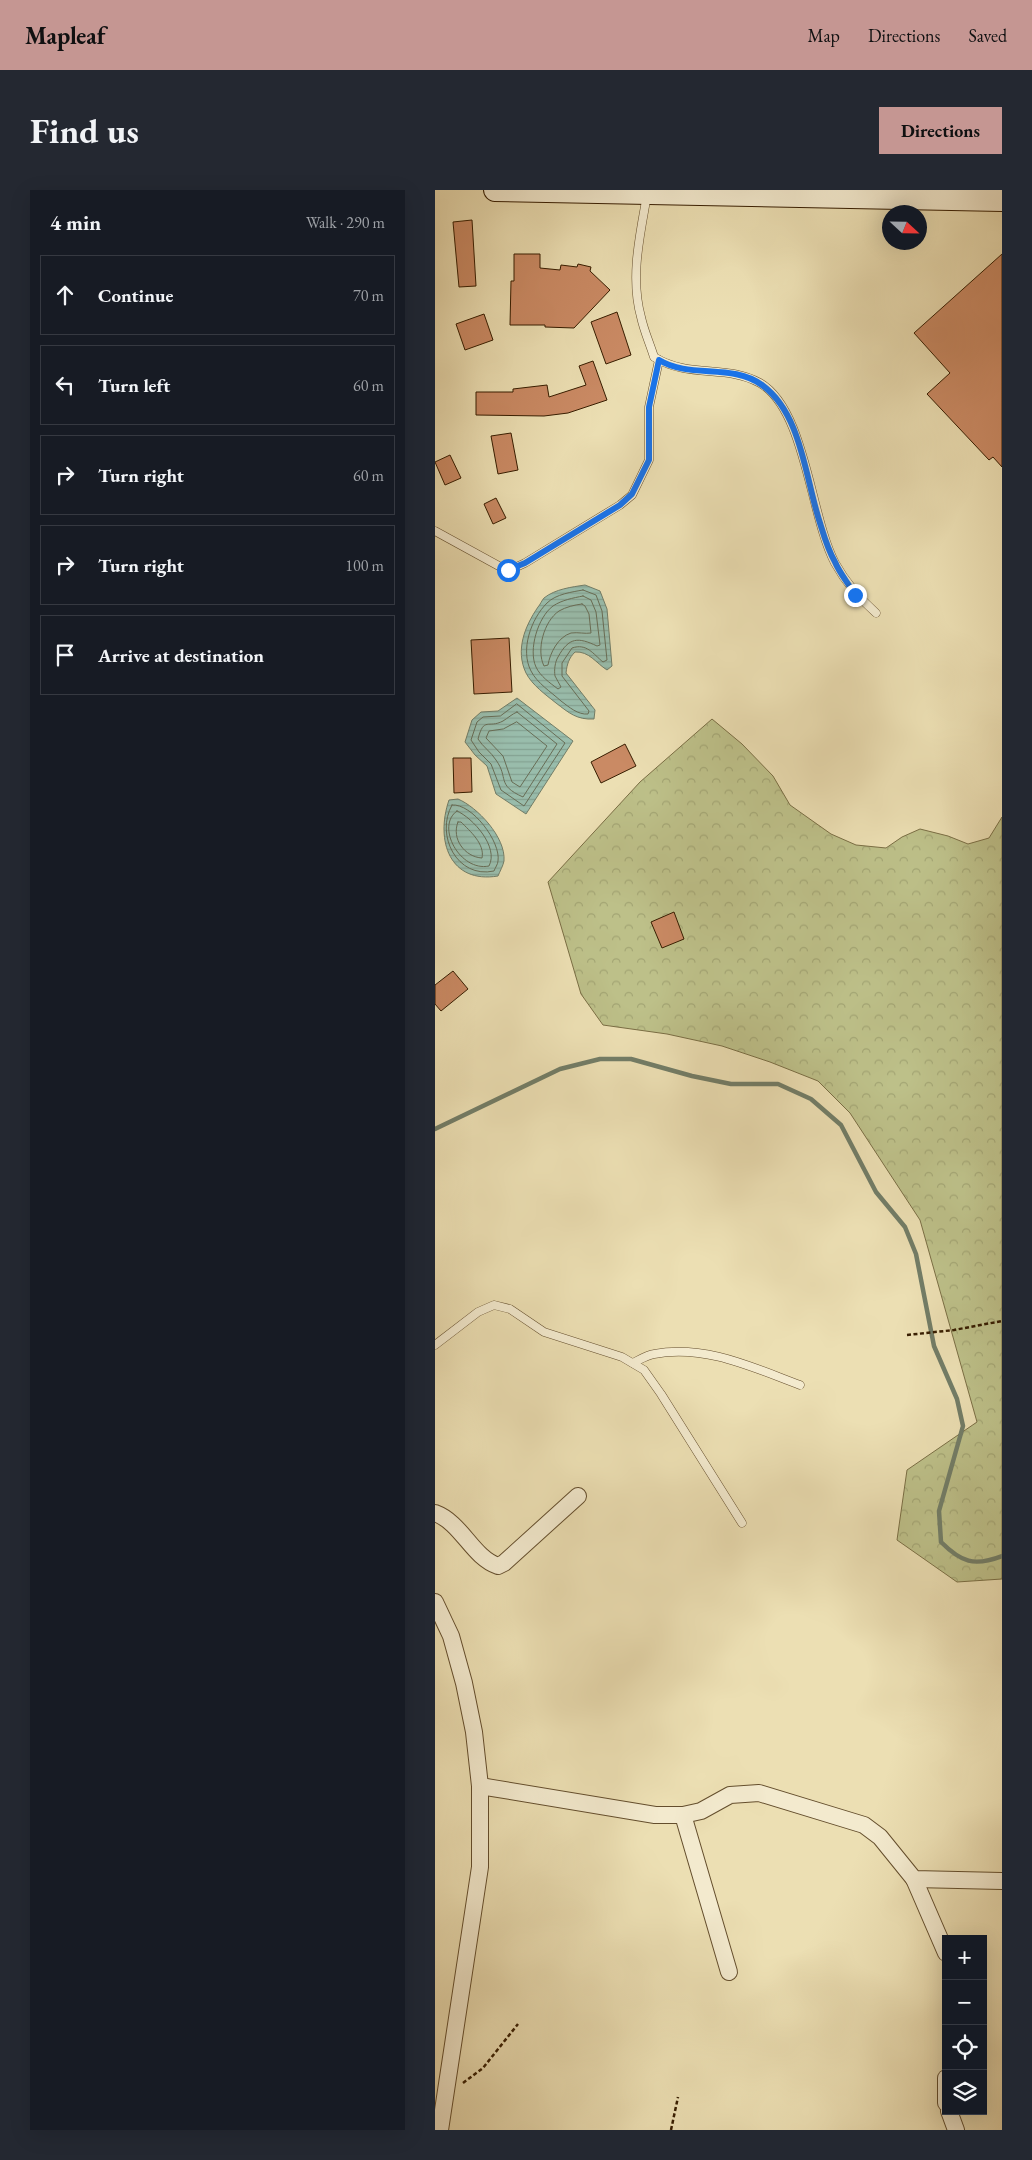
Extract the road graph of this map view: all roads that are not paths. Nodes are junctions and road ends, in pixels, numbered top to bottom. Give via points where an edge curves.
1 (495, 190) edge
2 (658, 192) edge
3 (1002, 200) edge
4 (659, 360) junction
5 (435, 531) edge
6 (876, 613) dead end
7 (435, 1345) edge
8 (633, 1363) junction
9 (800, 1385) dead end
10 (578, 1496) dead end
11 (435, 1513) edge
12 (743, 1523) dead end
13 (435, 1602) edge
14 (480, 1786) junction
15 (683, 1815) junction
16 (914, 1879) junction
17 (1002, 1881) edge
18 (942, 1944) edge
19 (729, 1972) dead end
20 (950, 2115) edge
21 (440, 2130) edge
22 (956, 2130) edge

1 - 2 main road
2 - 3 main road
2 - 4 lane via 637,253 636,287 640,316 654,357
4 - 5 lane via 649,407 649,460 632,494 620,505 508,570
4 - 6 lane via 684,370 734,374 760,384 777,398 791,420 835,562 855,595
7 - 8 lane via 478,1312 494,1305 510,1309 544,1332
8 - 9 lane via 653,1354 690,1351 732,1359
8 - 12 lane via 644,1370 661,1394
10 - 11 street via 498,1566 487,1562 446,1517
13 - 14 street via 451,1636 464,1683
14 - 15 street via 617,1810
14 - 21 street via 481,1867
15 - 16 street via 701,1811 730,1795 759,1793 786,1800 864,1825 880,1837
15 - 19 street
16 - 17 street
16 - 18 street
20 - 22 street

